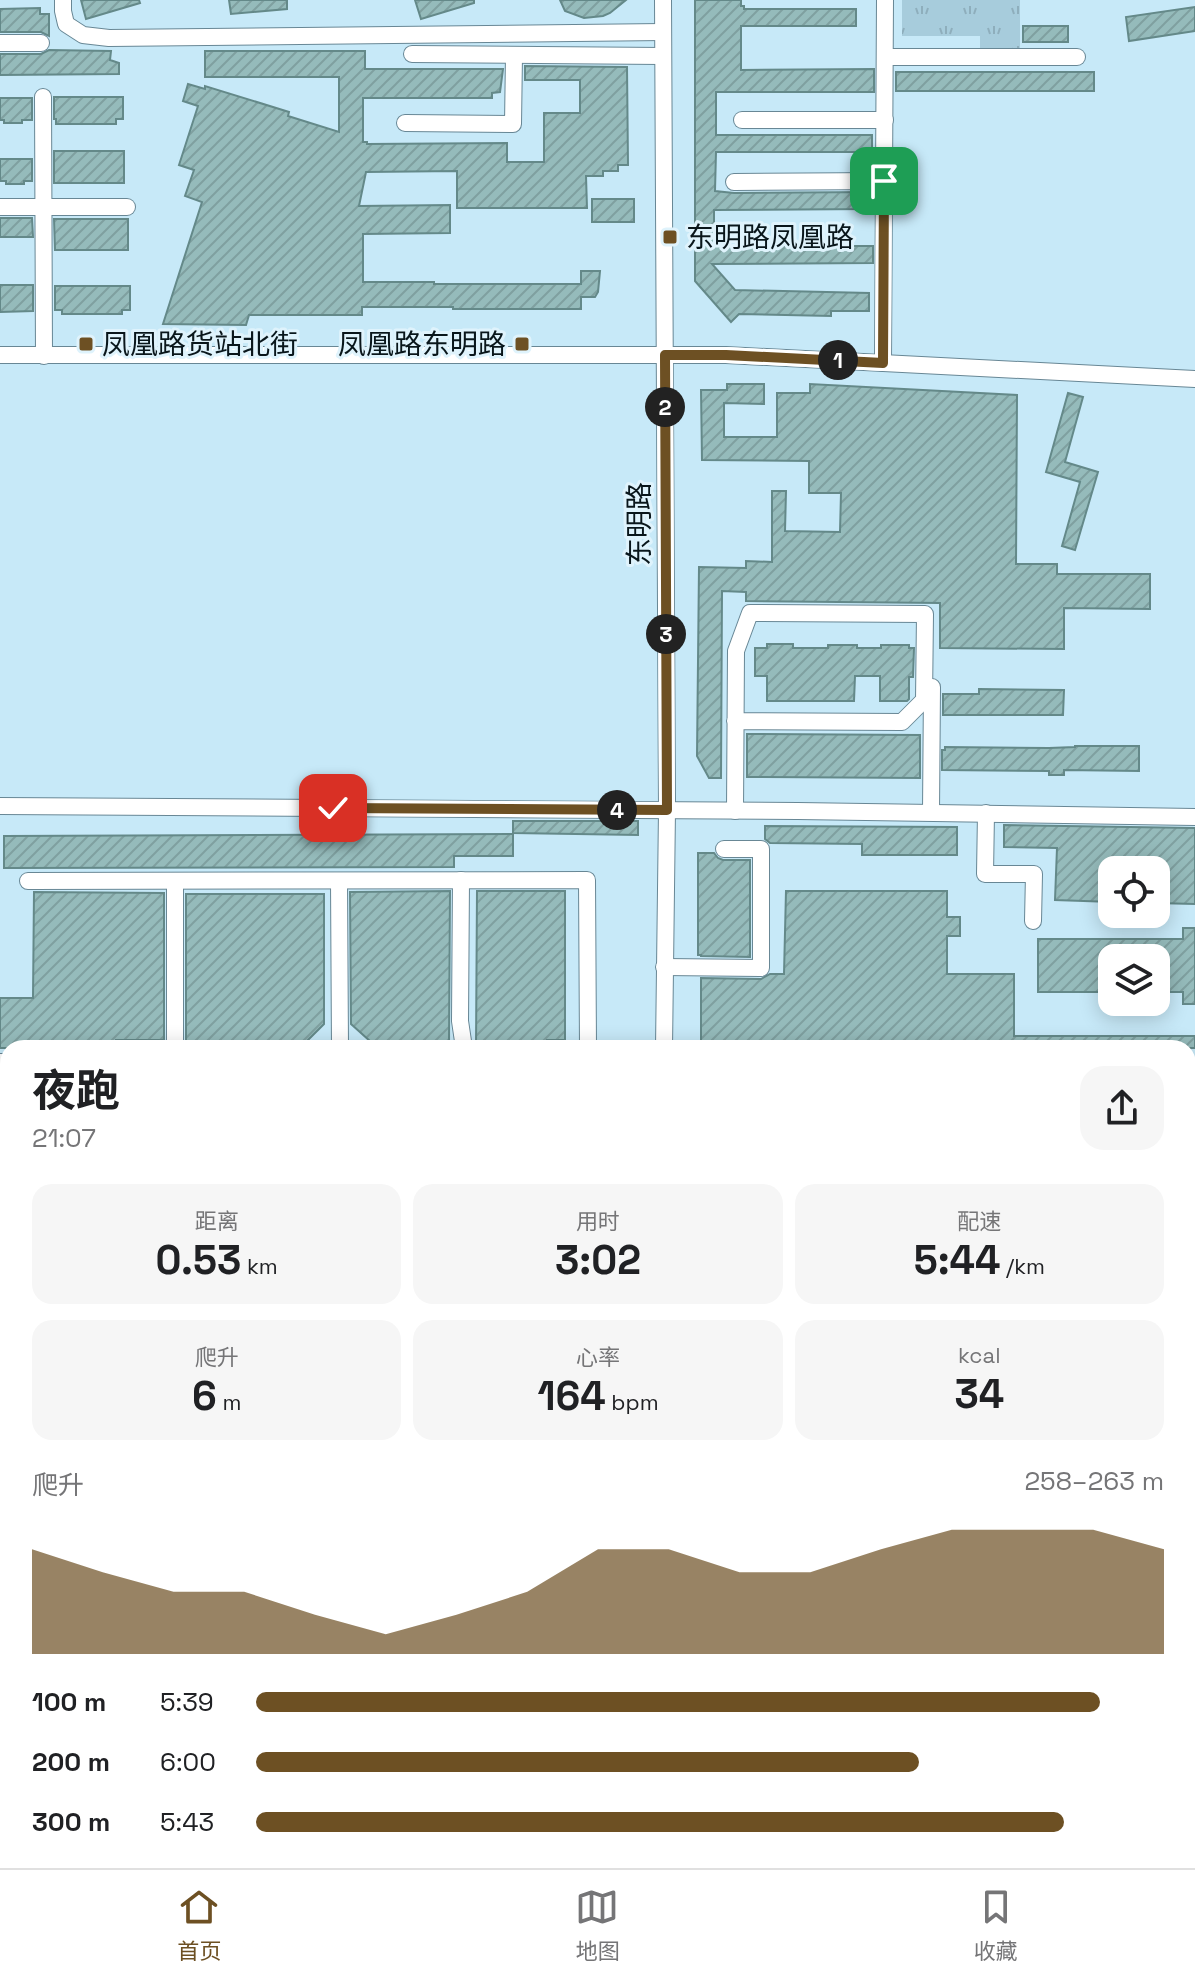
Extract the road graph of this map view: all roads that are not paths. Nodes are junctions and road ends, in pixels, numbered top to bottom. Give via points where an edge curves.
1 (63, 0) edge
2 (663, 0) edge
3 (885, 0) edge
4 (663, 32) junction
5 (0, 43) edge
6 (41, 43) dead end
7 (412, 54) dead end
8 (514, 55) junction
9 (663, 56) junction
10 (885, 57) junction
11 (1077, 57) dead end
12 (43, 97) dead end
13 (742, 120) dead end
14 (885, 120) junction
15 (405, 123) dead end
16 (884, 181) junction
17 (734, 182) dead end
18 (0, 207) edge
19 (43, 207) junction
20 (127, 207) dead end
21 (0, 355) edge
22 (665, 355) junction
23 (44, 356) junction
24 (883, 363) junction
25 (1195, 379) edge
26 (932, 618) dead end
27 (735, 721) junction
28 (0, 806) edge
29 (667, 810) junction
30 (735, 811) junction
31 (931, 812) junction
32 (986, 813) junction
33 (1195, 817) edge
34 (724, 849) dead end
35 (461, 880) junction
36 (28, 881) dead end
37 (175, 881) junction
38 (339, 881) junction
39 (1033, 921) dead end
40 (664, 967) junction
41 (175, 1040) edge
42 (340, 1040) edge
43 (463, 1040) edge
44 (588, 1040) edge
45 (664, 1040) edge

1 - 4 street via 66,24 83,35 109,38
2 - 4 street, 东明路
3 - 10 street
4 - 9 street, 东明路
5 - 6 street
7 - 8 street
8 - 9 street
8 - 15 street via 513,124
9 - 22 street, 东明路
10 - 11 street
10 - 14 street
12 - 19 street
13 - 14 street
14 - 16 street
16 - 17 street
16 - 24 street
18 - 19 street
19 - 20 street
19 - 23 street
21 - 23 street
22 - 23 street
22 - 24 street
22 - 29 street, 东明路
24 - 25 street
26 - 31 street
27 - 27 street via 736,651 750,613 925,614 924,700 902,722
27 - 30 street
28 - 29 street
29 - 30 street
29 - 40 street, 东明路
30 - 31 street
31 - 32 street
32 - 33 street
32 - 39 street via 985,874 1034,874
34 - 40 street via 761,849 761,968
35 - 38 street
35 - 43 street
35 - 44 street via 587,880
36 - 37 street
37 - 38 street
37 - 41 street
38 - 42 street
40 - 45 street, 东明路

